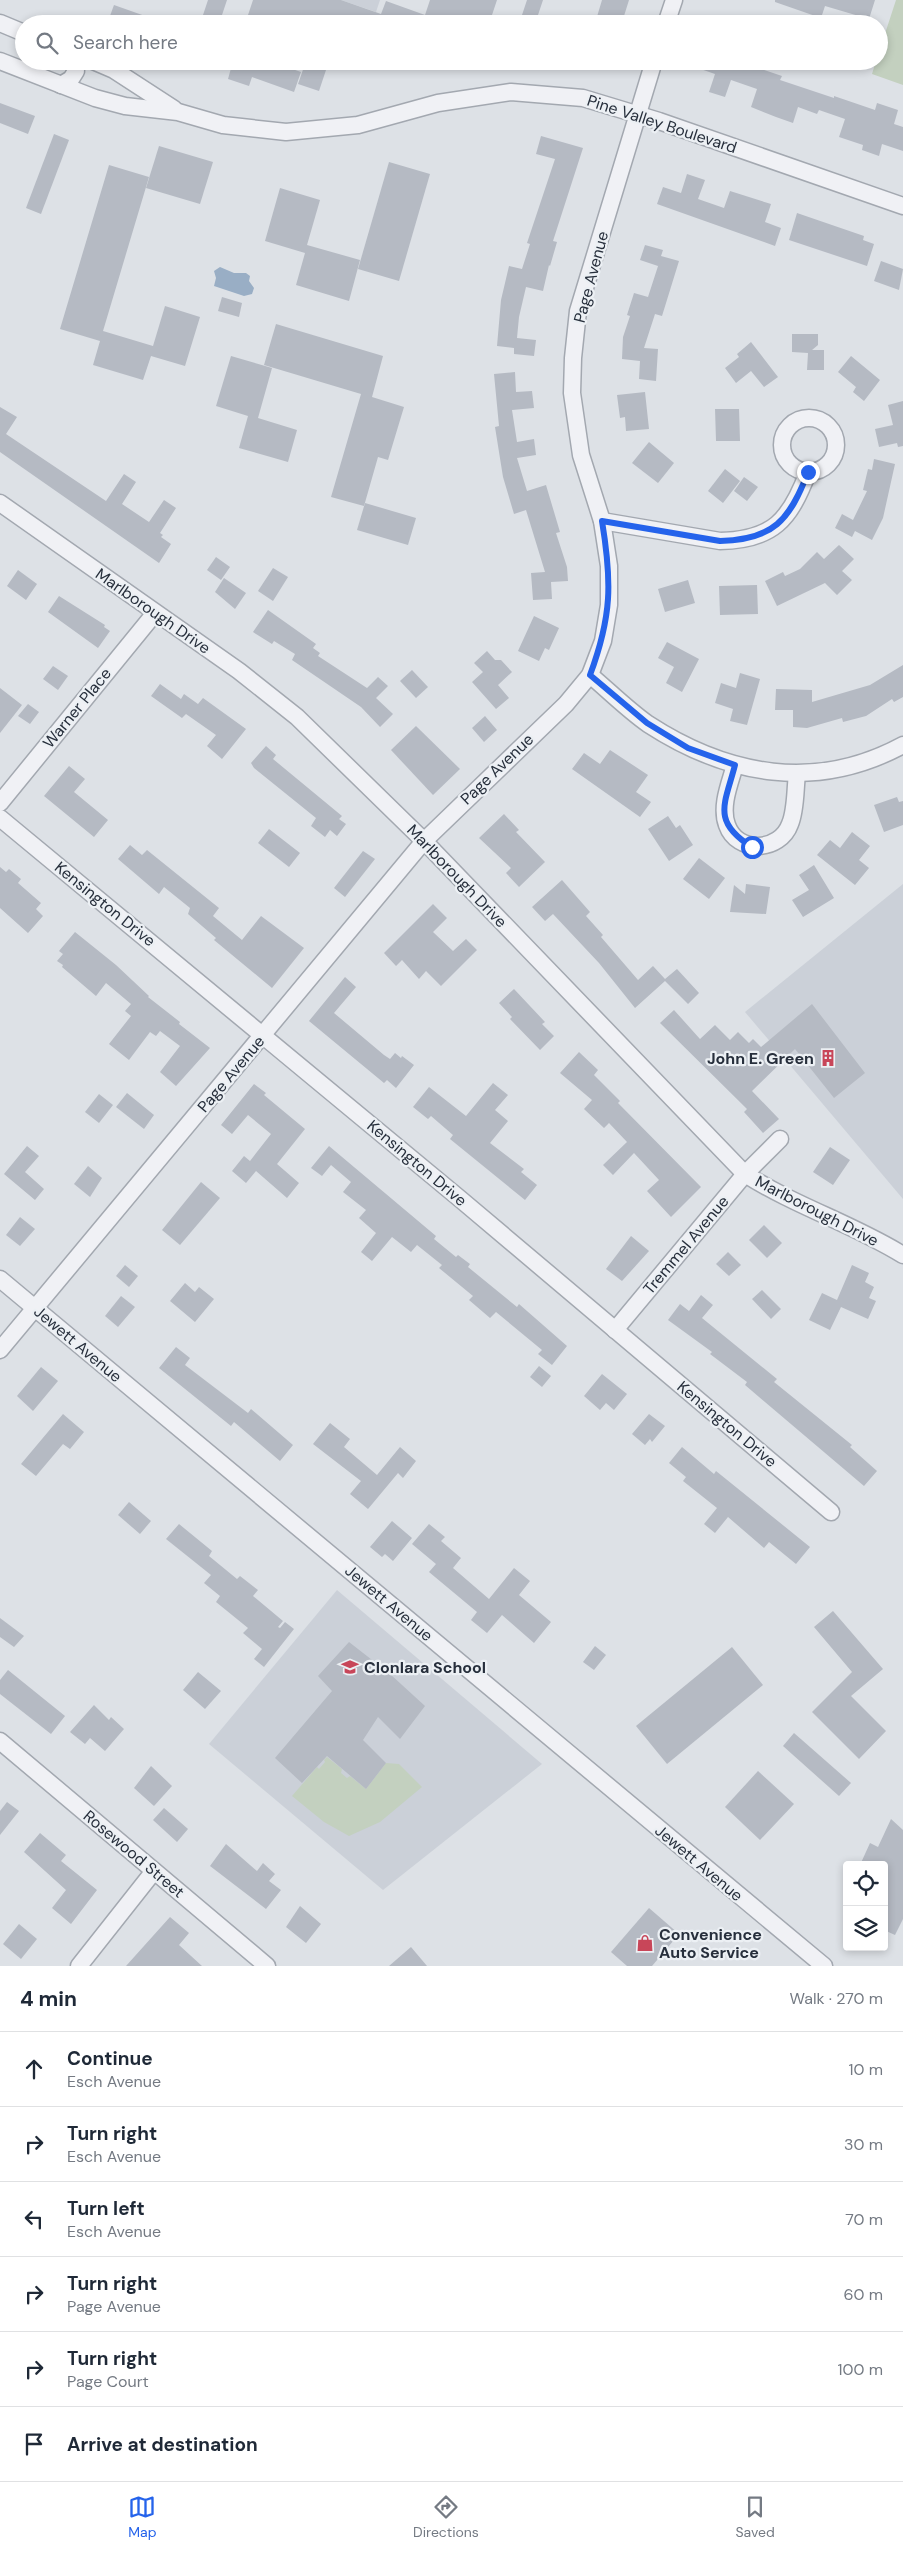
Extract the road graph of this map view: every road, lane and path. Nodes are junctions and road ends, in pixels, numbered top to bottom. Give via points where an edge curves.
1 (674, 0) edge
2 (669, 15) edge
3 (0, 23) edge
4 (15, 29) edge
5 (0, 61) edge
6 (15, 67) edge
7 (24, 70) edge
8 (76, 70) edge
9 (114, 70) edge
10 (651, 70) edge
11 (61, 84) junction
12 (178, 112) junction
13 (639, 114) junction
14 (903, 206) edge
15 (808, 472) dead end
16 (0, 503) edge
17 (602, 521) junction
18 (155, 614) junction
19 (590, 675) junction
20 (903, 745) edge
21 (735, 765) junction
22 (798, 774) junction
23 (0, 803) edge
24 (0, 818) edge
25 (424, 841) junction
26 (264, 1035) junction
27 (780, 1139) dead end
28 (745, 1174) junction
29 (903, 1255) edge
30 (0, 1279) edge
31 (35, 1309) junction
32 (615, 1330) junction
33 (0, 1350) edge
34 (831, 1512) dead end
35 (0, 1741) edge
36 (154, 1871) junction
37 (79, 1966) edge
38 (267, 1966) edge
39 (824, 1966) edge

1 - 2 street
3 - 4 street
5 - 6 street, Pine Valley Boulevard
7 - 11 street, Pine Valley Boulevard
8 - 11 street via 71,79
9 - 12 street, Pine Valley Boulevard
10 - 13 street, Page Avenue
11 - 12 street, Pine Valley Boulevard via 125,106
12 - 13 street, Pine Valley Boulevard via 223,125 286,132 358,125 438,103 511,92 583,98
13 - 14 street, Pine Valley Boulevard
13 - 17 street, Page Avenue via 578,311 573,358 572,393 581,455
15 - 17 street via 786,517 770,530 738,541 720,541
16 - 18 street, Marlborough Drive
17 - 19 street, Page Avenue via 609,566 609,605 603,641
18 - 23 street, Warner Place
18 - 25 street, Marlborough Drive via 239,671 297,717
19 - 21 street via 647,723 688,748
19 - 25 street, Page Avenue via 566,704
20 - 22 street via 841,767
21 - 22 street via 766,772
21 - 22 street via 724,809 727,826 737,838 752,847 769,846 790,825
24 - 26 street, Kensington Drive
25 - 26 street, Page Avenue
25 - 28 street, Marlborough Drive
26 - 31 street, Page Avenue
26 - 32 street, Kensington Drive
27 - 28 street, Tremmel Avenue
28 - 29 street, Marlborough Drive via 774,1192 817,1210
28 - 32 street, Tremmel Avenue
30 - 31 street, Jewett Avenue
31 - 33 street, Page Avenue
31 - 39 street, Jewett Avenue
32 - 34 street, Kensington Drive
35 - 36 street, Rosewood Street
36 - 37 street
36 - 38 street, Rosewood Street

